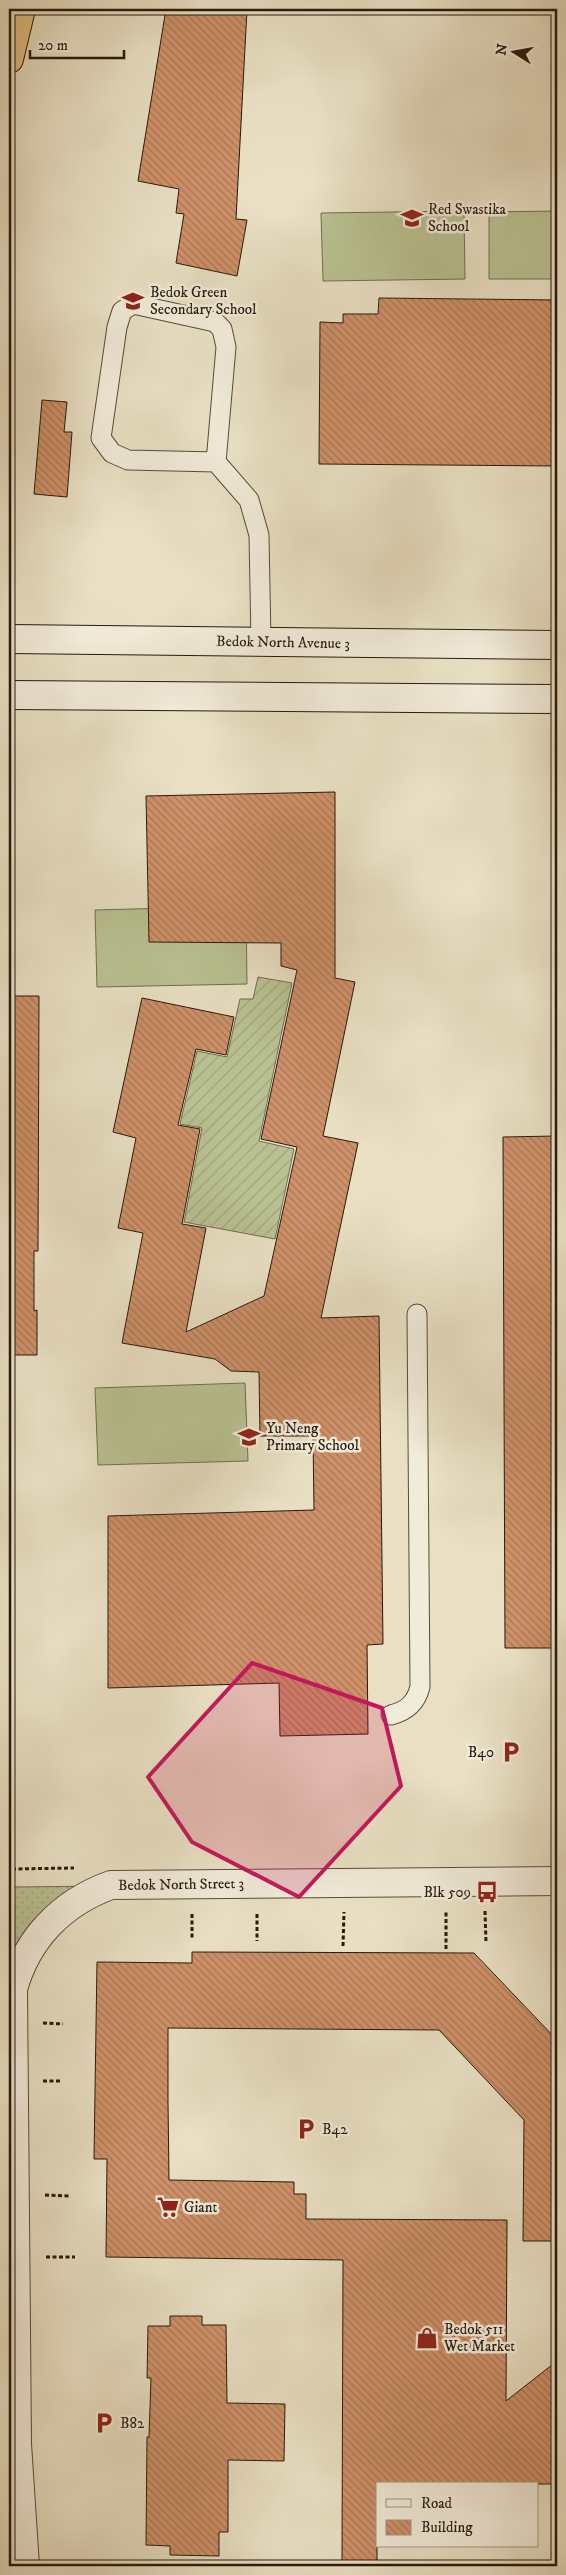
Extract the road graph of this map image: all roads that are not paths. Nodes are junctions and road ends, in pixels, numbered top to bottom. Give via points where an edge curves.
1 (21, 9) edge
2 (9, 59) edge
3 (216, 462) junction
4 (9, 639) edge
5 (261, 642) junction
6 (557, 645) edge
7 (9, 695) edge
8 (557, 699) edge
9 (416, 1314) dead end
10 (391, 1715) dead end
11 (557, 1881) edge
12 (25, 2566) edge

1 - 2 highway
3 - 3 lane via 128,460 112,453 101,438 117,326 122,311 133,304 215,322 222,329 226,347
3 - 5 lane via 249,500 259,535
4 - 5 street, Bedok North Avenue 3
5 - 6 street, Bedok North Avenue 3
7 - 8 street
9 - 10 lane via 420,1688 412,1704
11 - 12 street, Bedok North Street 3 via 111,1885 79,1899 44,1928 22,1962 13,1989 17,2444

